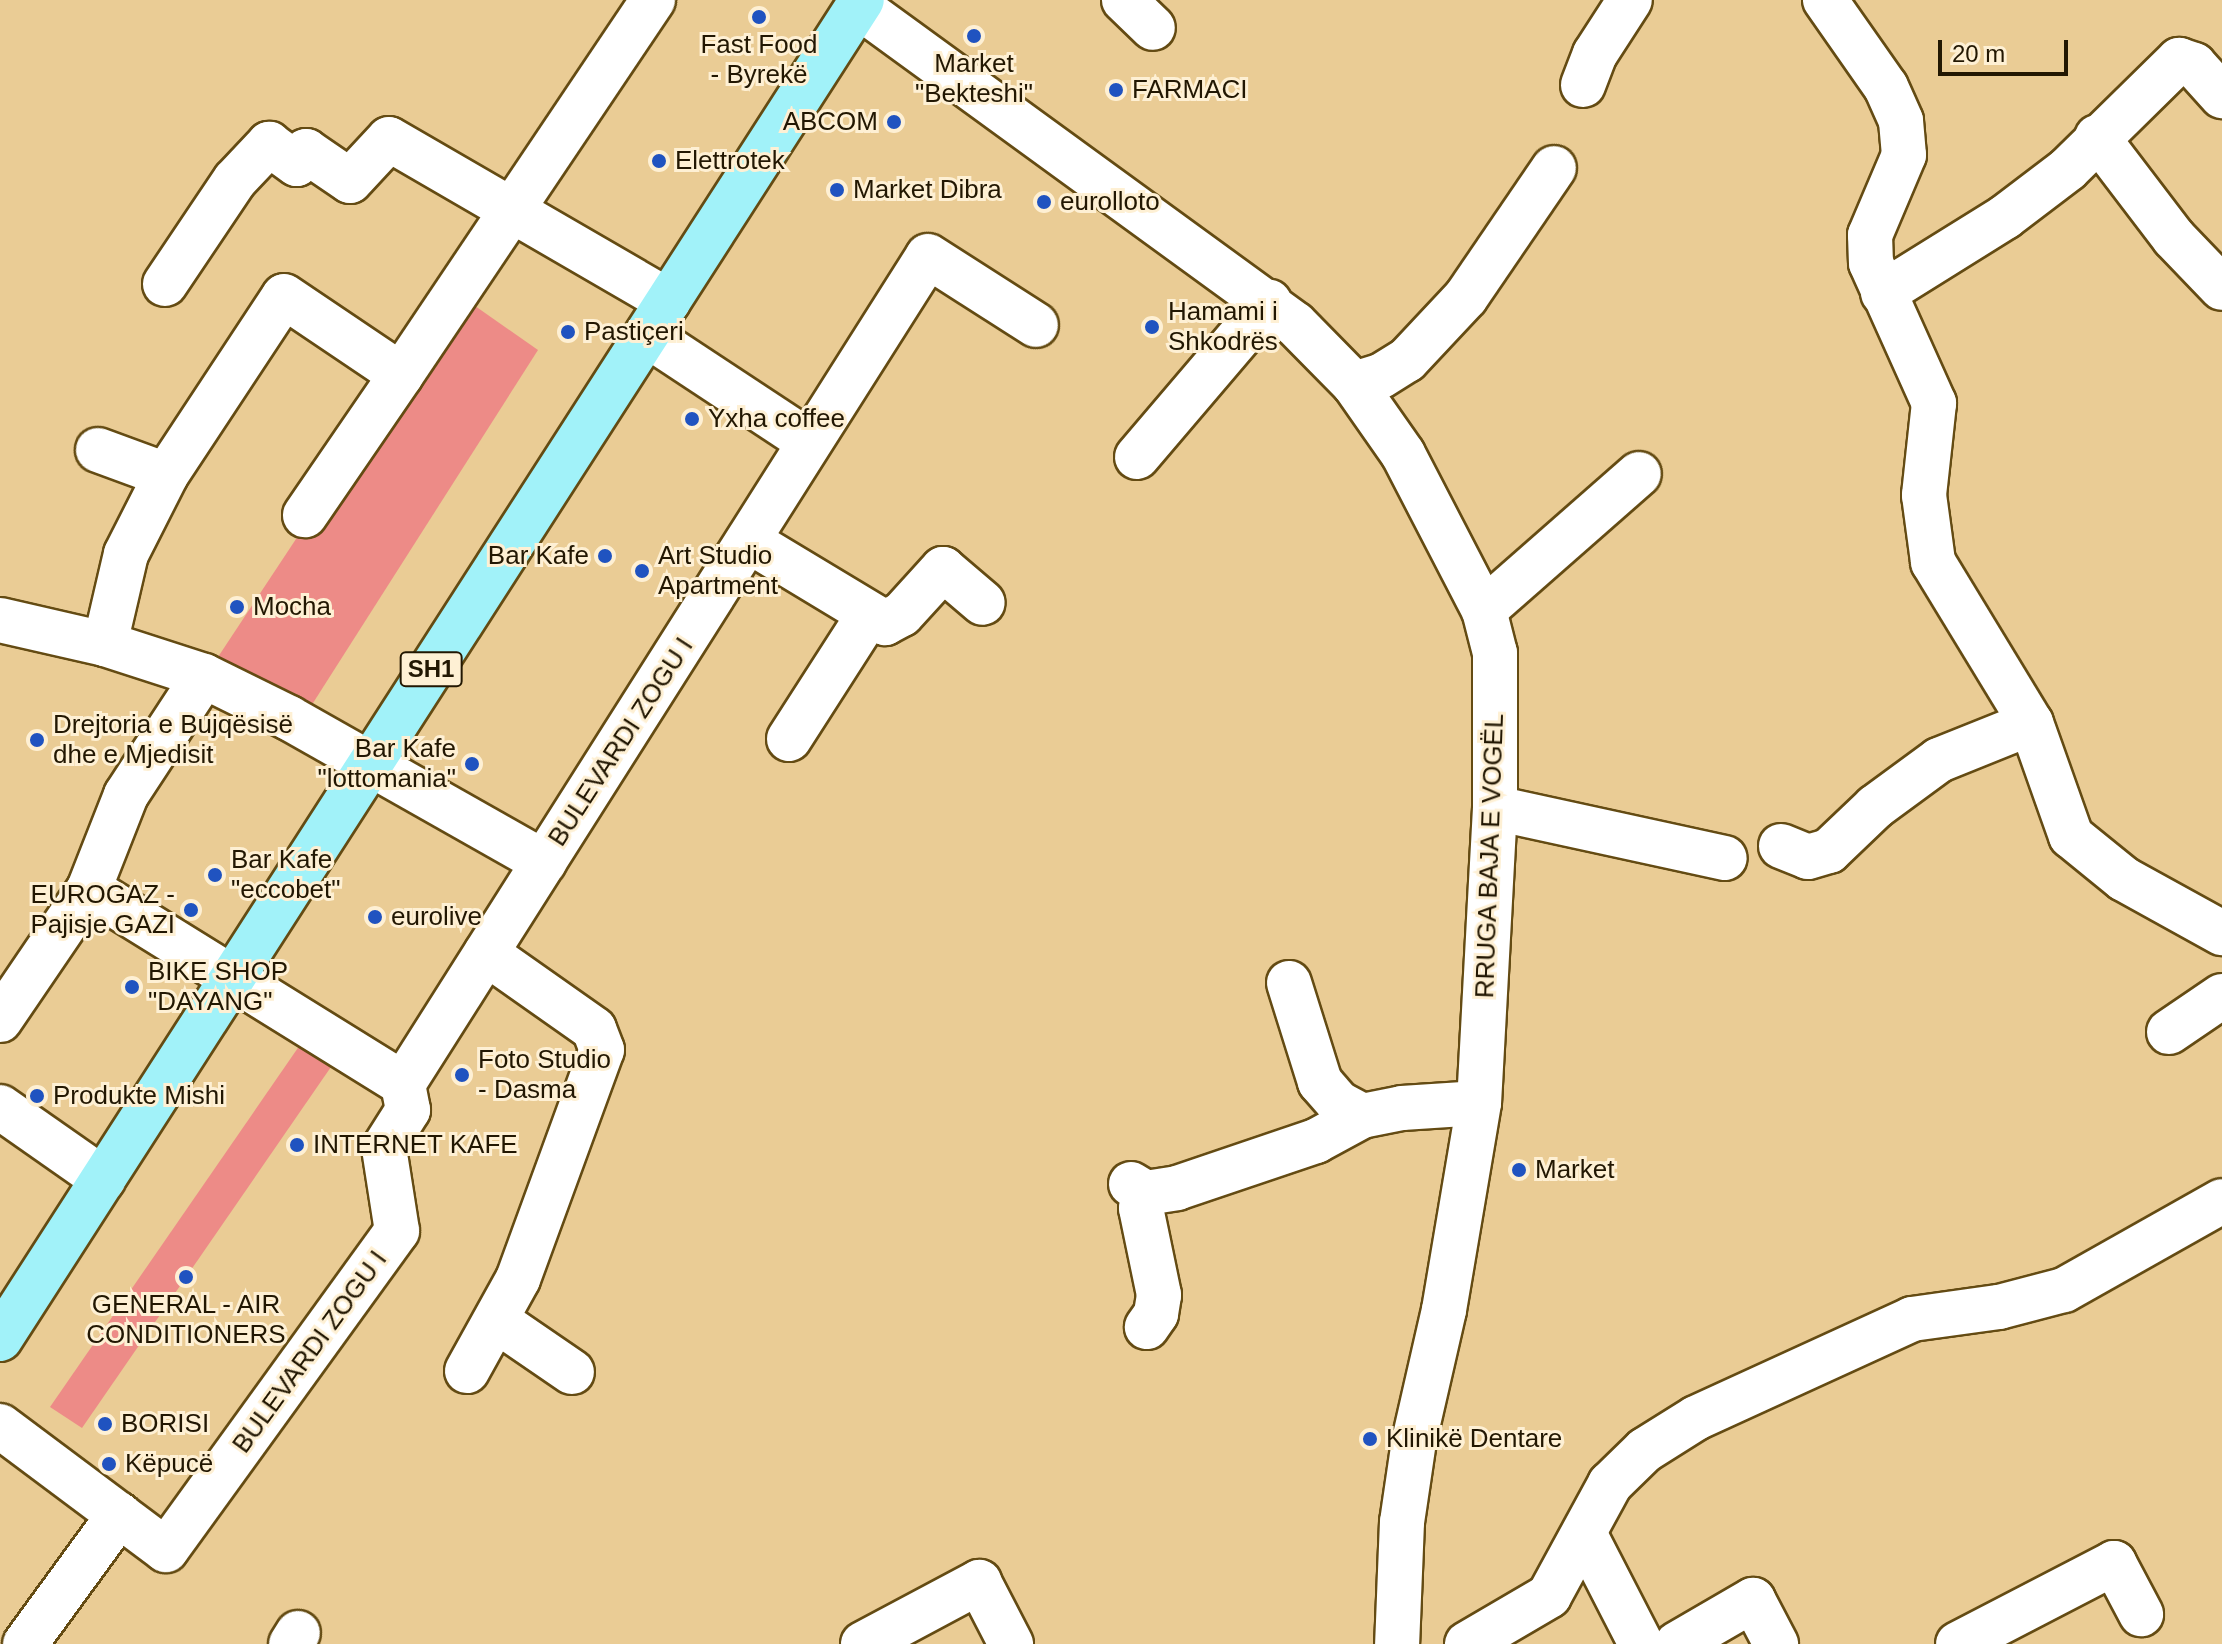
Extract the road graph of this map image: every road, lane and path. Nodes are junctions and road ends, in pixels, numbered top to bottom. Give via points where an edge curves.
1 (653, 0) edge
2 (1630, 0) edge
3 (1825, 0) edge
4 (860, 3) edge
5 (1583, 85) dead end
6 (2222, 96) edge
7 (2097, 137) junction
8 (1554, 168) dead end
9 (511, 210) junction
10 (165, 284) dead end
11 (2222, 288) edge
12 (1883, 293) junction
13 (1269, 302) junction
14 (657, 318) junction
15 (1036, 325) dead end
16 (401, 375) junction
17 (1354, 384) junction
18 (808, 441) junction
19 (98, 450) dead end
20 (1137, 457) dead end
21 (1639, 474) dead end
22 (166, 475) junction
23 (305, 515) dead end
24 (749, 541) junction
25 (983, 603) dead end
26 (1484, 610) junction
27 (868, 616) junction
28 (0, 620) edge
29 (105, 644) junction
30 (204, 676) junction
31 (2031, 723) junction
32 (789, 739) dead end
33 (368, 767) junction
34 (1495, 808) junction
35 (1781, 846) dead end
36 (1725, 858) dead end
37 (544, 862) junction
38 (89, 889) junction
39 (2222, 933) edge
40 (486, 953) junction
41 (233, 978) junction
42 (1289, 983) dead end
43 (7, 996) edge
44 (2222, 996) edge
45 (2169, 1032) dead end
46 (403, 1084) junction
47 (1479, 1103) junction
48 (0, 1107) edge
49 (1362, 1116) junction
50 (103, 1179) junction
51 (2222, 1201) edge
52 (496, 1320) junction
53 (1147, 1327) dead end
54 (0, 1339) edge
55 (467, 1371) dead end
56 (572, 1372) dead end
57 (0, 1426) edge
58 (119, 1515) junction
59 (1584, 1533) junction
60 (2141, 1614) dead end
61 (1962, 1643) edge
62 (25, 1644) edge
63 (863, 1644) edge
64 (1011, 1644) edge
65 (1397, 1644) edge
66 (1467, 1644) edge
67 (1641, 1644) edge
68 (1677, 1644) edge
69 (1776, 1644) edge

1 - 9 street
2 - 5 street via 1595,54
3 - 12 street via 1886,87 1901,121 1904,155 1870,235 1871,263
4 - 13 street, RRUGA BAJA E VOGËL
4 - 14 main road, SH1
6 - 7 street via 2194,65 2179,60
7 - 11 street via 2174,238
7 - 12 street via 2068,169 2005,217
8 - 17 street via 1466,297 1407,360
9 - 10 street via 389,139 350,181 306,151 297,164 269,144 235,180
9 - 14 street
9 - 16 street
12 - 31 street via 1934,403 1924,495 1933,562
13 - 17 street, RRUGA BAJA E VOGËL
13 - 20 street
14 - 18 street
14 - 33 main road, SH1
15 - 18 street, BULEVARDI ZOGU I via 928,256
16 - 22 street via 284,296
16 - 23 street
17 - 26 street, RRUGA BAJA E VOGËL via 1403,454
18 - 24 street, BULEVARDI ZOGU I
19 - 22 street
21 - 26 street
22 - 29 street via 126,554
24 - 27 street
24 - 37 street, BULEVARDI ZOGU I
25 - 27 street via 943,569 902,614 885,623
26 - 34 street, RRUGA BAJA E VOGËL via 1495,653
27 - 32 street
28 - 29 street, BULEVARDI ZOGU I
29 - 30 street, BULEVARDI ZOGU I
30 - 33 street, BULEVARDI ZOGU I via 289,718
30 - 38 street via 126,795
31 - 35 street via 1939,760 1875,807 1829,851 1808,857
31 - 39 street via 2071,836 2083,850 2175,910
33 - 37 street, BULEVARDI ZOGU I
33 - 41 main road, SH1
34 - 36 street
34 - 47 street, RRUGA BAJA E VOGËL
37 - 40 street, BULEVARDI ZOGU I
38 - 41 street
38 - 43 street
40 - 46 street, BULEVARDI ZOGU I
40 - 52 street via 594,1029 602,1050 534,1240
41 - 46 street
41 - 50 main road, SH1
42 - 49 street via 1320,1082 1338,1103
44 - 45 street
46 - 58 street, BULEVARDI ZOGU I via 408,1110 384,1148 397,1231 166,1550
47 - 49 street
47 - 65 street, RRUGA BAJA E VOGËL via 1444,1310 1414,1441 1402,1522
48 - 50 street
49 - 53 street via 1316,1141 1227,1174 1138,1188 1159,1295
50 - 54 main road, SH1
51 - 59 street via 2064,1290 1999,1307 1912,1319 1708,1412 1645,1450 1610,1484
52 - 55 street
52 - 56 street
57 - 58 street, BULEVARDI ZOGU I
58 - 62 street
59 - 66 street via 1549,1596
59 - 67 street
60 - 61 street via 2114,1563
63 - 64 street via 979,1582
68 - 69 street via 1753,1600

